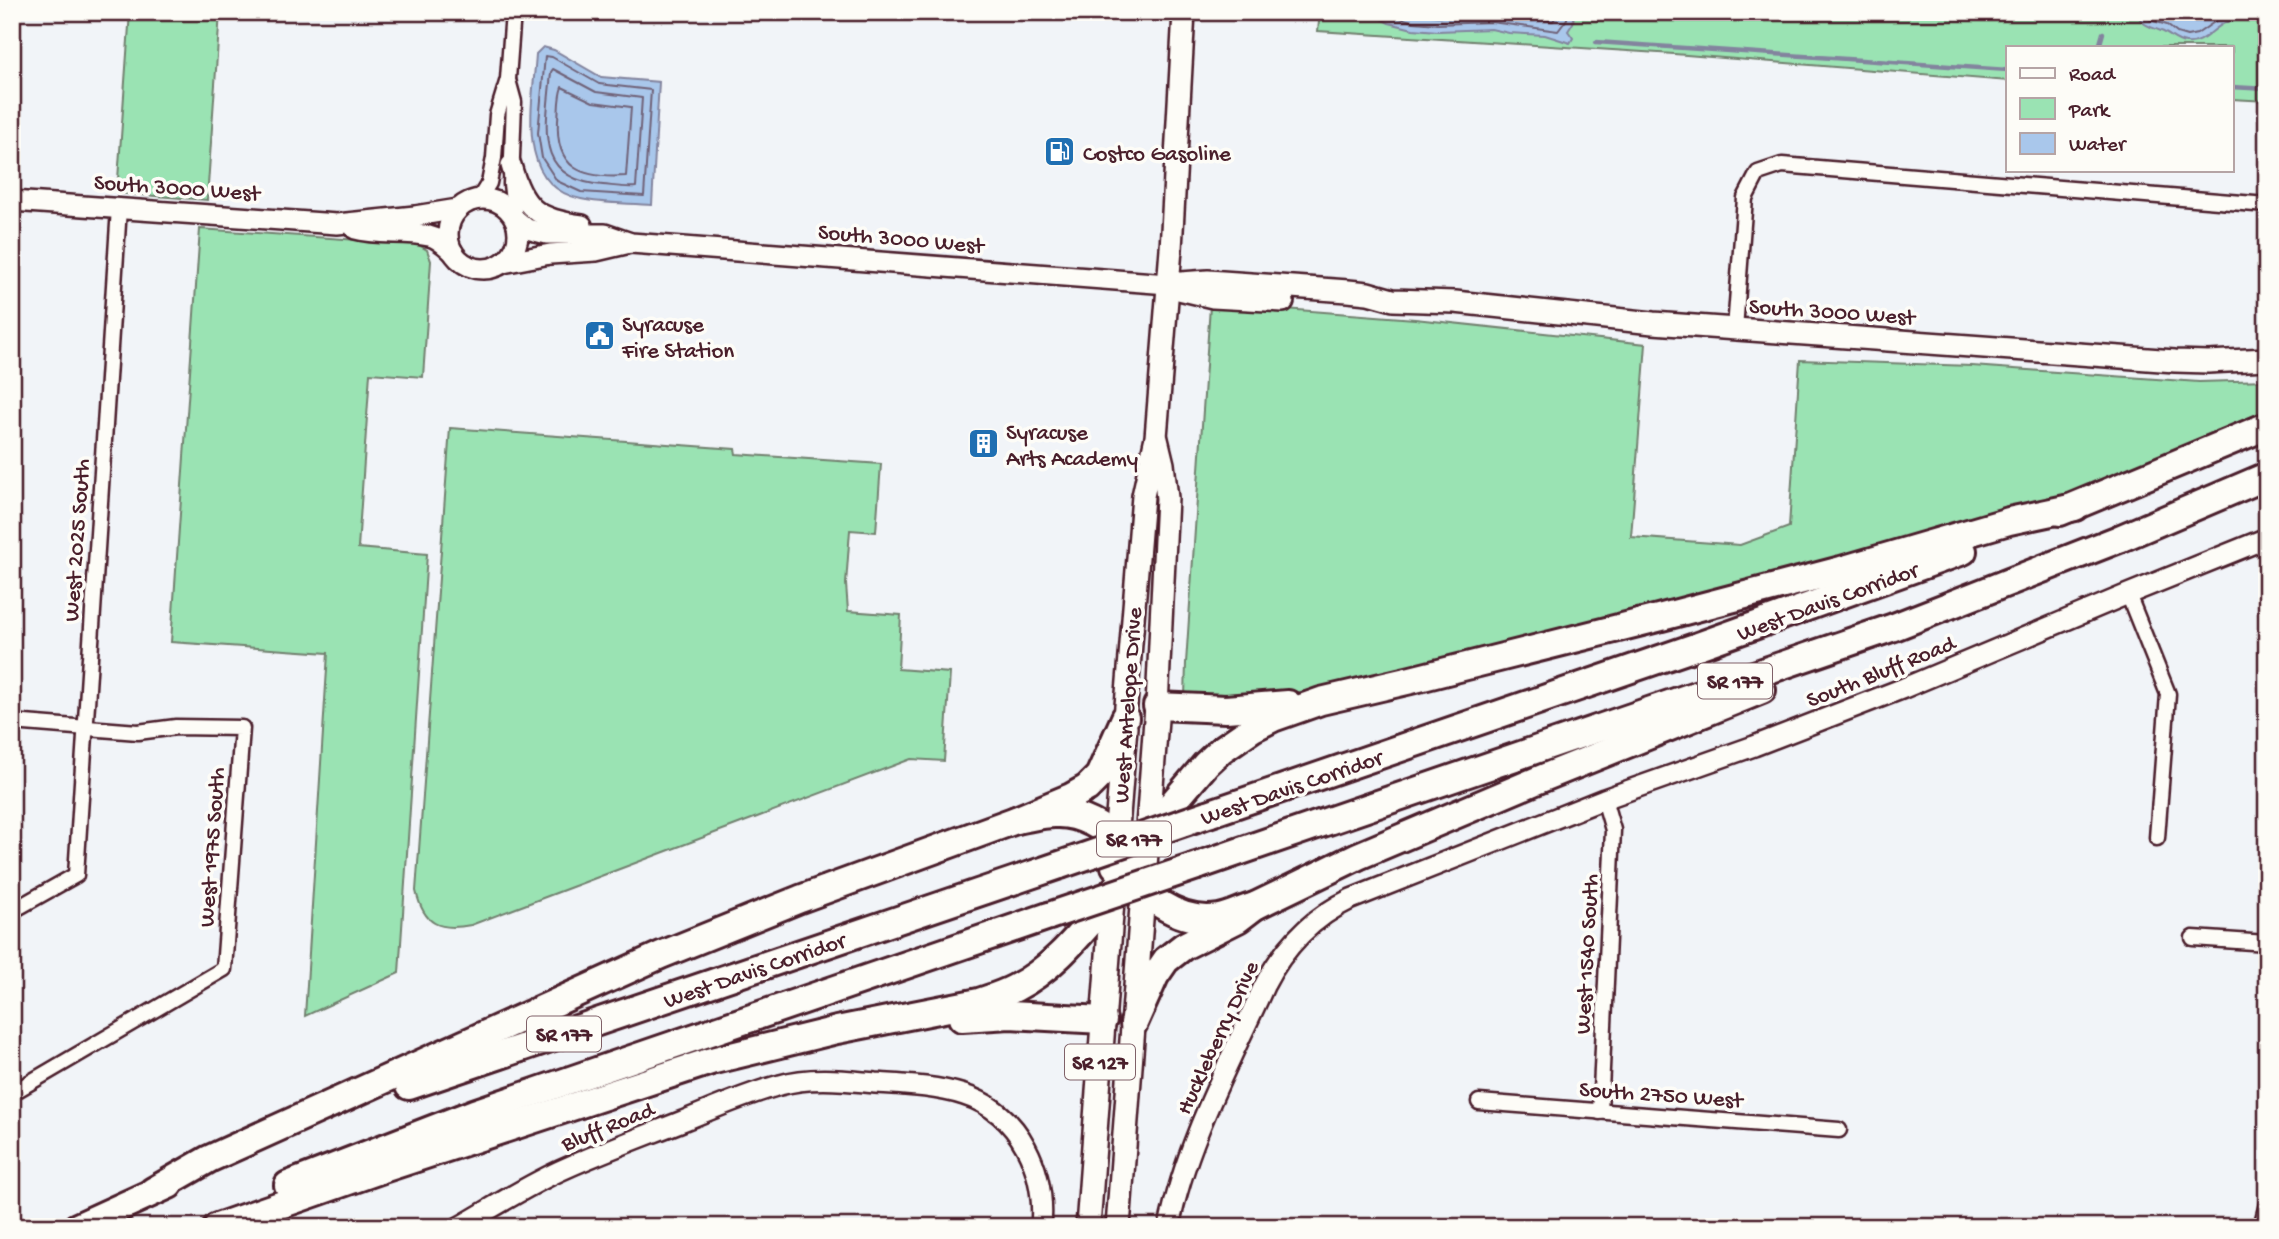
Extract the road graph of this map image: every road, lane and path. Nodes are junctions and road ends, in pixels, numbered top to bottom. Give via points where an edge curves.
1 (513, 12) edge
2 (1184, 12) edge
3 (508, 79) junction
4 (511, 165) junction
5 (479, 199) junction
6 (12, 201) edge
7 (2267, 205) edge
8 (119, 208) junction
9 (458, 209) junction
10 (515, 219) junction
11 (337, 224) junction
12 (605, 234) junction
13 (631, 243) junction
14 (453, 252) junction
15 (503, 263) junction
16 (1168, 284) junction
17 (1734, 329) junction
18 (2267, 359) edge
19 (2267, 426) edge
20 (1156, 437) junction
21 (2267, 476) edge
22 (2075, 507) junction
23 (2267, 538) edge
24 (2082, 553) junction
25 (2128, 594) junction
26 (1321, 701) junction
27 (1157, 706) junction
28 (1125, 718) junction
29 (12, 722) edge
30 (86, 727) junction
31 (1604, 799) junction
32 (1016, 820) junction
33 (2157, 838) dead end
34 (1130, 864) junction
35 (1351, 899) joint
36 (1255, 906) junction
37 (12, 911) edge
38 (2193, 938) dead end
39 (2267, 943) edge
40 (1103, 1020) junction
41 (1134, 1023) junction
42 (866, 1025) junction
43 (12, 1093) edge
44 (1479, 1102) dead end
45 (1600, 1112) junction
46 (1839, 1130) dead end
47 (153, 1191) junction
48 (2267, 1204) edge
49 (77, 1227) edge
50 (193, 1227) edge
51 (217, 1227) edge
52 (459, 1227) edge
53 (1041, 1227) edge
54 (1088, 1227) edge
55 (1118, 1227) edge
56 (1169, 1227) edge
57 (2261, 1227) edge

1 - 3 street
2 - 16 main road, West Antelope Drive / SR 127
3 - 4 street via 513,102
3 - 5 street via 497,115 489,183
4 - 10 street
4 - 12 street via 518,191 543,216 587,225
5 - 9 street
5 - 10 street via 500,203
6 - 8 street, South 3000 West
7 - 17 street via 1782,165 1758,173 1745,198
8 - 11 street, South 3000 West
8 - 30 street, West 2025 South
9 - 11 street, South 3000 West
9 - 14 street via 448,230
10 - 12 street, South 3000 West via 527,229 547,234
10 - 15 street via 516,248
11 - 14 street, South 3000 West via 382,234 430,236
12 - 13 street, South 3000 West
13 - 15 street, South 3000 West
13 - 16 street, South 3000 West
14 - 15 street via 460,261 481,270
16 - 17 main road, South 3000 West via 1213,281 1368,293 1393,300
16 - 20 main road, West Antelope Drive / SR 127
17 - 18 main road, South 3000 West via 2175,361
19 - 22 highway, West Davis Corridor / SR 177
20 - 27 main road, West Antelope Drive / SR 127 via 1167,498
20 - 28 main road, West Antelope Drive / SR 127 via 1143,496
21 - 24 highway, West Davis Corridor / SR 177
22 - 26 highway
22 - 47 highway, West Davis Corridor / SR 177, bridge via 1734,634 389,1093
23 - 25 street, South Bluff Road
24 - 36 highway via 2030,583 1538,780 1357,856
24 - 50 highway, West Davis Corridor / SR 177, bridge via 1894,626 474,1113 304,1178
25 - 31 street, South Bluff Road via 1866,703
25 - 33 street via 2168,694
26 - 27 highway via 1245,709
26 - 34 highway via 1273,718 1236,738 1206,764
27 - 34 main road, West Antelope Drive / SR 127
28 - 32 highway via 1099,776 1087,788
28 - 34 main road, West Antelope Drive / SR 127
29 - 30 street
30 - 37 street, West 2025 South via 76,875
30 - 43 street, West 1975 South via 138,732 176,726 242,728 224,969
31 - 35 street, South Bluff Road
31 - 45 street, West 1540 South via 1613,830
32 - 34 highway via 1054,813 1089,821
32 - 47 highway via 800,899 649,961 209,1159
34 - 36 highway via 1168,909 1195,918 1216,918
34 - 40 main road, West Antelope Drive / SR 127
34 - 41 main road, West Antelope Drive / SR 127
34 - 42 highway via 1056,959 1031,979 979,1002
35 - 56 street, Huckleberry Drive via 1303,930 1272,970 1192,1146
36 - 41 highway via 1166,960
38 - 39 street
40 - 42 highway via 987,1016
40 - 54 main road, West Antelope Drive / SR 127
41 - 55 main road, West Antelope Drive / SR 127
42 - 51 highway via 711,1061
44 - 45 street, South 2750 West
45 - 46 street, South 2750 West
47 - 49 highway, West Davis Corridor / SR 177
48 - 57 street
52 - 53 street, Bluff Road via 564,1168 720,1106 781,1084 830,1080 923,1086 979,1101 1009,1123 1030,1155 1040,1184

